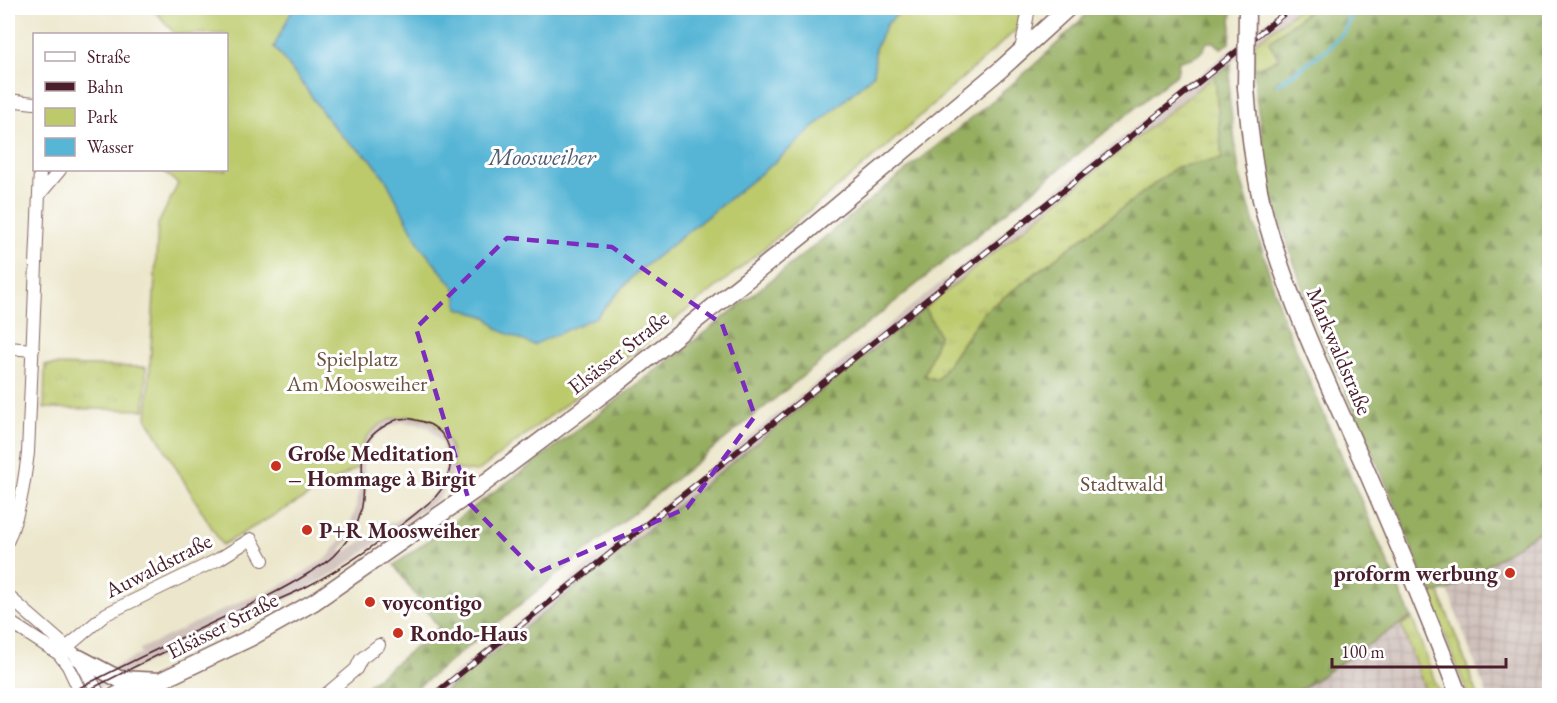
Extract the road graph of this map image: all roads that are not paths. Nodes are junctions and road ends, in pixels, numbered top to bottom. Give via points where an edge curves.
1 (1029, 8) edge
2 (1247, 8) edge
3 (1062, 9) edge
4 (1022, 50) junction
5 (8, 100) edge
6 (33, 103) edge
7 (40, 171) edge
8 (59, 171) edge
9 (39, 195) junction
10 (8, 348) edge
11 (33, 350) junction
12 (8, 540) edge
13 (263, 560) dead end
14 (8, 596) edge
15 (8, 621) edge
16 (379, 645) dead end
17 (62, 650) junction
18 (80, 658) junction
19 (151, 686) edge
20 (82, 696) edge
21 (100, 696) edge
22 (115, 696) edge
23 (324, 696) edge
24 (1459, 696) edge

1 - 4 street
2 - 24 main road, Markwaldstraße, bridge via 1245,87 1256,178 1266,217 1308,334
3 - 4 main road, Elsässer Straße
4 - 19 main road, Elsässer Straße via 804,234 619,382 474,490 291,616
5 - 6 street
7 - 9 street
8 - 9 street
9 - 11 street
10 - 11 street
11 - 12 street via 25,478 18,516
13 - 17 street, Auwaldstraße via 251,539 219,559 106,614
14 - 17 street
15 - 17 street
16 - 23 street
17 - 18 street
17 - 20 street
18 - 19 main road via 119,680
18 - 21 street
19 - 22 main road, Elsässer Straße

